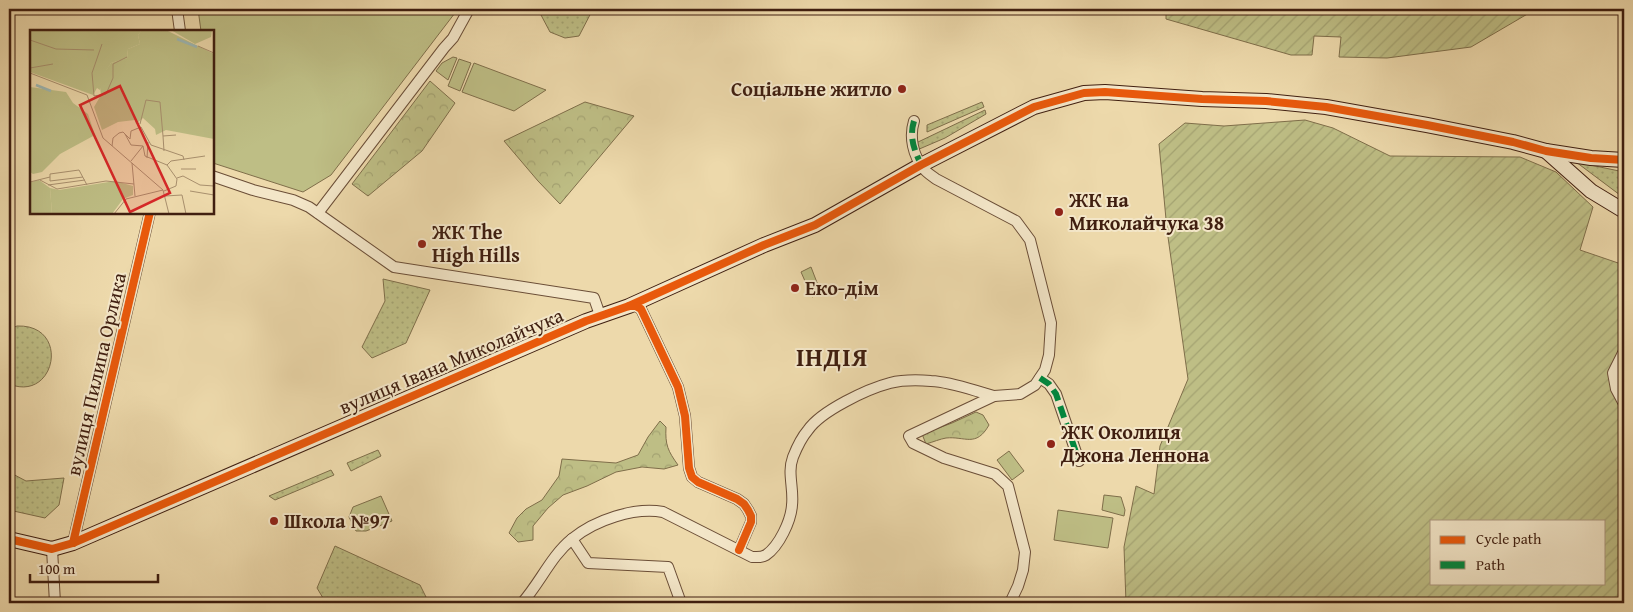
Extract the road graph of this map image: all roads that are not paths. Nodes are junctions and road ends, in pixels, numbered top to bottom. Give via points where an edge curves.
1 (177, 9) edge
2 (469, 9) edge
3 (180, 30) edge
4 (914, 120) dead end
5 (1546, 150) junction
6 (1624, 160) edge
7 (921, 164) junction
8 (214, 177) edge
9 (1624, 211) edge
10 (318, 213) junction
11 (150, 214) edge
12 (629, 306) junction
13 (600, 315) junction
14 (1624, 351) edge
15 (1040, 378) junction
16 (994, 396) junction
17 (1624, 404) edge
18 (1079, 461) dead end
19 (9, 539) edge
20 (572, 539) junction
21 (74, 543) junction
22 (52, 549) junction
23 (739, 550) junction
24 (55, 603) edge
25 (522, 603) edge
26 (681, 603) edge
27 (1010, 603) edge

1 - 3 street
2 - 10 street via 454,38
4 - 7 street via 912,142
5 - 6 street, вулиця Івана Миколайчука
5 - 7 street, вулиця Івана Миколайчука via 1326,107 1105,92 1084,93 1034,106
5 - 9 street via 1591,191
7 - 12 street, вулиця Івана Миколайчука via 815,225
7 - 15 street via 924,171 936,179 1016,221 1030,240 1051,323 1049,355
8 - 10 street via 293,200
10 - 13 street via 394,267 594,298
11 - 21 street, вулиця Пилипа Орлика
12 - 13 street, вулиця Івана Миколайчука
12 - 23 street via 641,309 678,387 692,477 737,499 751,516
13 - 21 street, вулиця Івана Миколайчука
14 - 17 street via 1613,373 1616,389
15 - 16 street via 1036,385 1020,394
15 - 18 street via 1052,386 1056,394
16 - 23 street via 952,384 911,381 890,383 831,410 808,429 793,457 790,469 792,509 782,536 760,558
16 - 27 street via 909,436 913,443 944,458 995,474 1008,486 1025,552 1020,578
19 - 22 street, вулиця Івана Миколайчука
20 - 23 street via 611,518 652,510 675,517
20 - 25 street
20 - 26 street via 588,563 668,567
21 - 22 street, вулиця Івана Миколайчука
22 - 24 street

